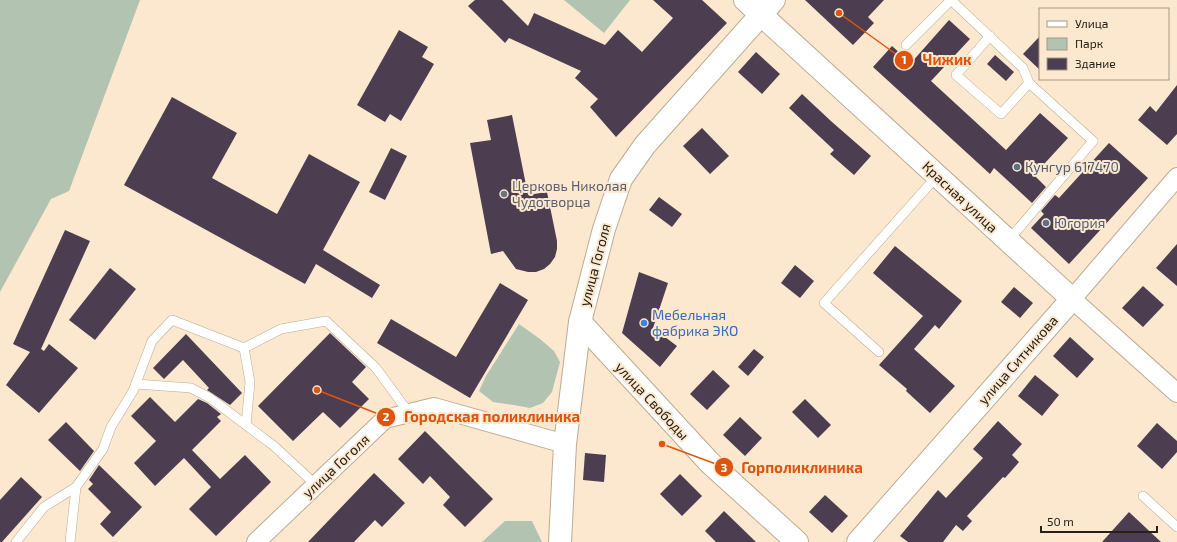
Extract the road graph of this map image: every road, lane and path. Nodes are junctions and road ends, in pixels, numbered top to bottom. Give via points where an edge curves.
1 (745, 0) edge
2 (768, 7) edge
3 (990, 36) junction
4 (906, 46) dead end
5 (1029, 83) junction
6 (937, 176) junction
7 (1177, 177) edge
8 (1008, 241) junction
9 (1072, 300) junction
10 (580, 322) junction
11 (244, 348) junction
12 (879, 352) dead end
13 (136, 384) junction
14 (1177, 393) edge
15 (409, 413) junction
16 (246, 425) junction
17 (565, 444) junction
18 (316, 485) junction
19 (76, 487) junction
20 (1143, 496) dead end
21 (1177, 527) edge
22 (16, 542) edge
23 (70, 542) edge
24 (256, 542) edge
25 (560, 542) edge
26 (797, 542) edge
27 (858, 542) edge

1 - 2 street, Красная улица
2 - 6 street, Красная улица
2 - 10 street, улица Гоголя via 645,145 621,179 604,229
3 - 4 lane via 951,0
3 - 5 lane via 1023,68
3 - 5 lane via 956,75 1001,114
5 - 8 lane via 1093,141
6 - 8 street, Красная улица
6 - 12 lane via 824,303
7 - 9 street, улица Ситникова
8 - 9 street, Красная улица
9 - 14 street, Красная улица
9 - 27 street, улица Ситникова
10 - 17 street, улица Гоголя
10 - 26 street, улица Свободы via 710,463
11 - 13 lane via 172,320 152,341
11 - 15 lane via 281,330 326,321 376,368
11 - 16 lane via 250,382
13 - 16 lane via 190,388 210,398
13 - 19 lane via 111,427 104,449
15 - 17 street, улица Гоголя via 434,407
15 - 18 street, улица Гоголя via 385,420
16 - 18 lane via 274,446
17 - 25 street, улица Гоголя
18 - 24 street, улица Гоголя
19 - 22 lane via 44,507
19 - 23 lane
20 - 21 lane

